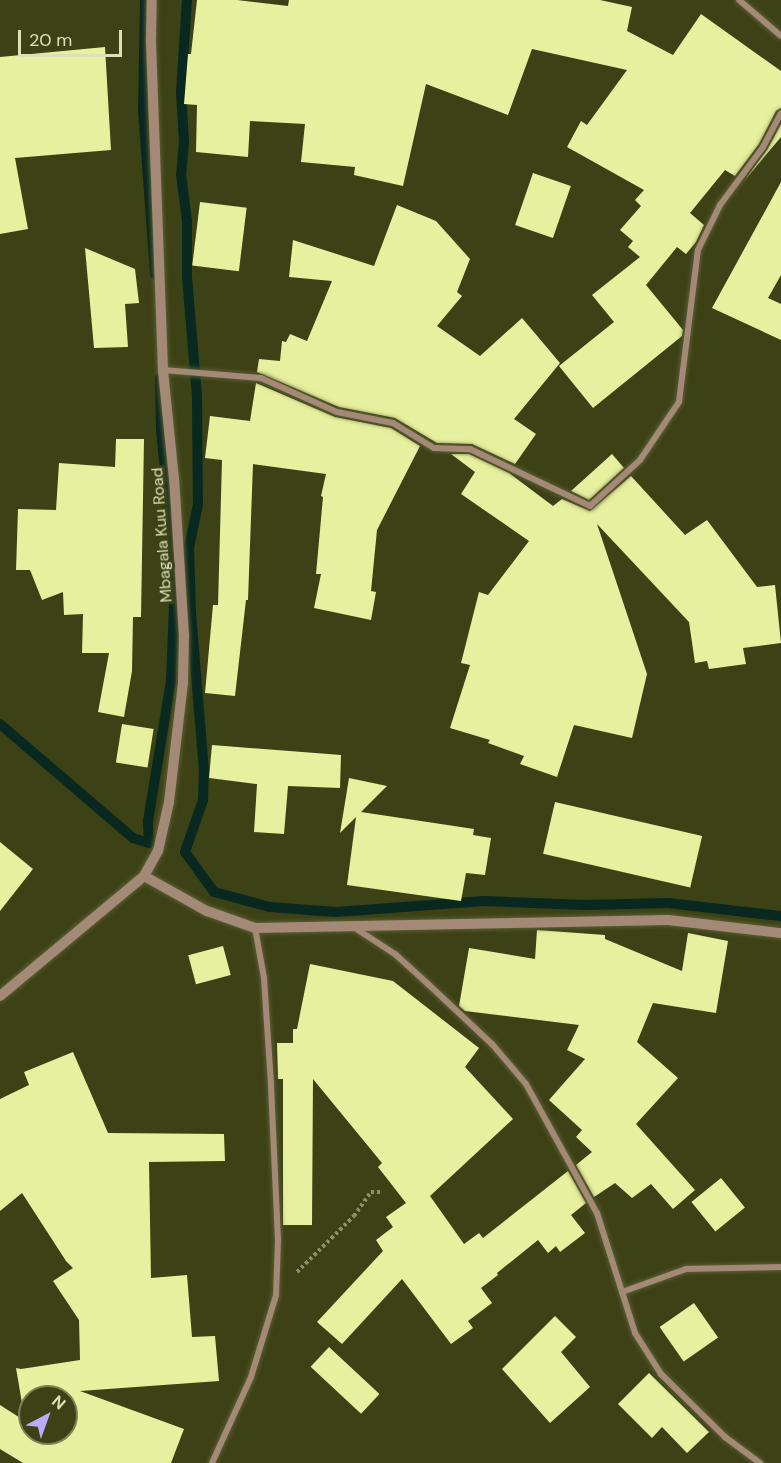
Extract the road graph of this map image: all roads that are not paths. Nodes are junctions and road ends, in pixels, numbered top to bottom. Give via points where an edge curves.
1 (152, 0) edge
2 (739, 0) edge
3 (781, 36) edge
4 (781, 113) edge
5 (163, 370) junction
6 (144, 876) junction
7 (350, 924) junction
8 (255, 928) junction
9 (781, 933) edge
10 (0, 996) edge
11 (781, 1267) edge
12 (622, 1292) junction
13 (212, 1463) edge
14 (760, 1463) edge

1 - 5 street, Mbagala Kuu Road
2 - 3 street
4 - 5 street via 763,147 720,205 698,249 679,402 640,460 590,506 470,449 434,448 393,423 337,412 261,378
5 - 6 street, Mbagala Kuu Road via 174,479 184,636 183,682 164,827 158,851
6 - 8 street via 207,911
6 - 10 street, Mbagala Kuu Road
7 - 8 street
7 - 9 street via 668,920
7 - 12 street via 395,954 492,1044 526,1084 597,1213
8 - 13 street via 264,978 271,1084 278,1240 276,1295 252,1377
11 - 12 street via 686,1269
12 - 14 street via 635,1333 661,1374 725,1437

